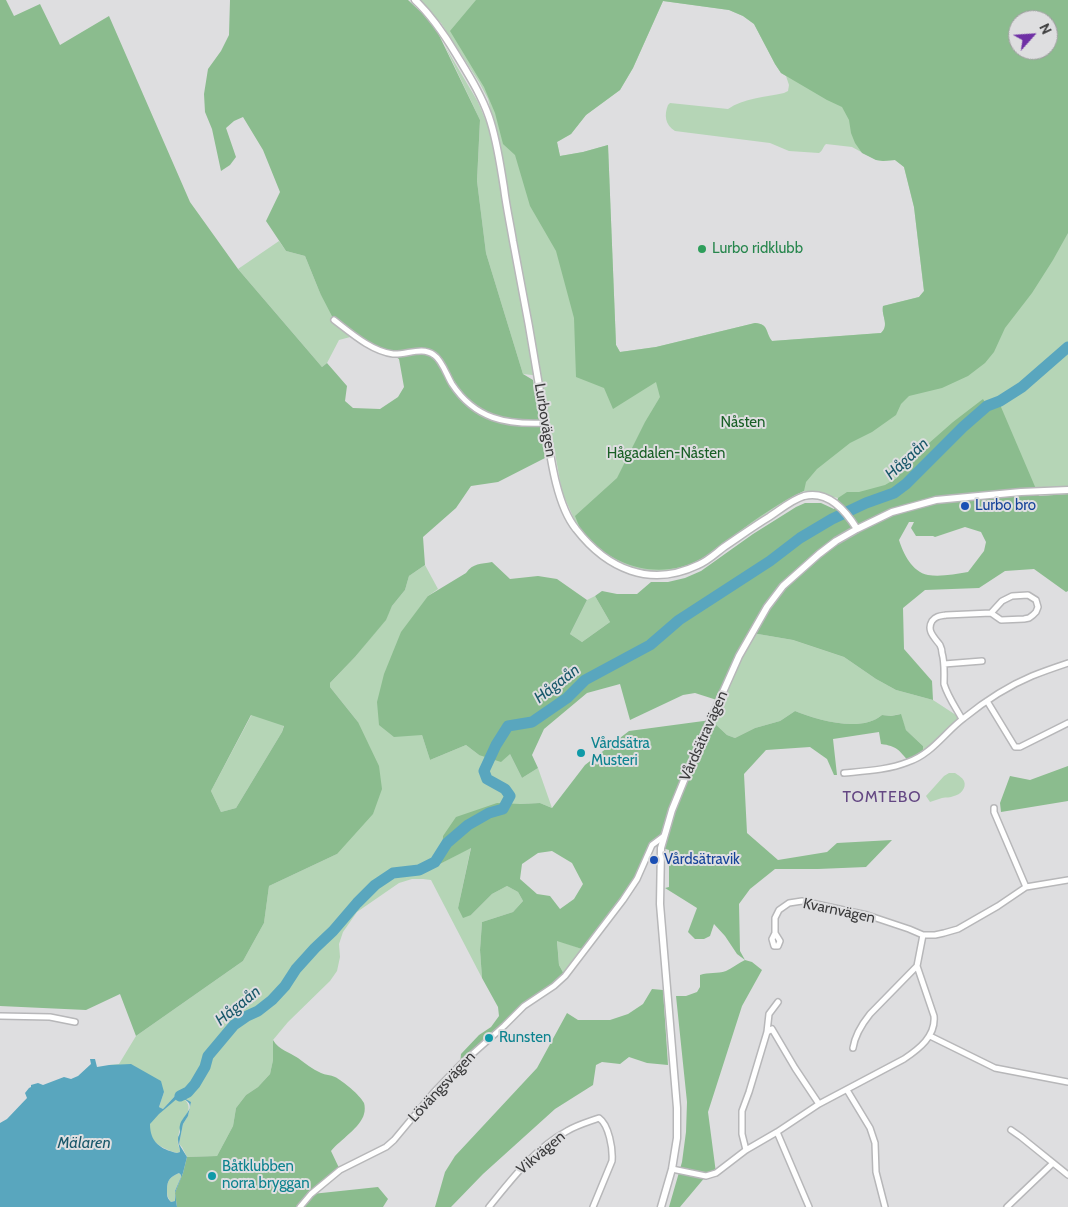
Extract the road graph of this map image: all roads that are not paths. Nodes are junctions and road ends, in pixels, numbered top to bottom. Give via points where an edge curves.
1 (415, 0) edge
2 (334, 320) dead end
3 (546, 423) junction
4 (1068, 490) edge
5 (857, 529) junction
6 (991, 613) junction
7 (982, 661) dead end
8 (1068, 663) edge
9 (944, 664) junction
10 (987, 701) junction
11 (962, 719) junction
12 (1068, 723) edge
13 (844, 773) dead end
14 (994, 808) dead end
15 (664, 836) junction
16 (1068, 880) edge
17 (1026, 887) junction
18 (775, 933) dead end
19 (923, 935) junction
20 (917, 966) junction
21 (778, 1002) dead end
22 (0, 1016) edge
23 (75, 1022) dead end
24 (767, 1032) junction
25 (930, 1036) junction
26 (853, 1048) dead end
27 (1068, 1082) edge
28 (847, 1090) junction
29 (819, 1104) junction
30 (1011, 1130) dead end
31 (777, 1132) junction
32 (746, 1150) junction
33 (1053, 1163) junction
34 (672, 1169) junction
35 (1068, 1175) edge
36 (300, 1207) edge
37 (489, 1207) edge
38 (593, 1207) edge
39 (661, 1207) edge
40 (809, 1207) edge
41 (885, 1207) edge
42 (1007, 1207) edge

1 - 3 street, Lurbovägen via 445,35 479,92 489,118 498,149
2 - 3 street via 354,336 391,354 424,350 435,355 464,398 493,418 526,424
3 - 5 street, Lurbovägen via 556,484 566,515 575,529 603,557 633,572 667,575 701,564 804,496 828,499 840,506
4 - 5 street, Vårdsätravägen via 936,500 892,512
5 - 15 street, Vårdsätravägen via 813,558 783,586 767,607 739,656 687,773
6 - 6 street via 1012,596 1028,595 1036,600 1038,607 1034,615 1024,619 1001,620
6 - 9 street via 946,615 934,619 930,628 941,646
7 - 9 street
8 - 10 street via 1026,679
9 - 11 street via 944,684
10 - 11 street
10 - 12 street via 1015,747
11 - 13 street via 934,746 909,762
14 - 17 street
15 - 34 street, Vårdsätravägen via 660,904 677,1108
15 - 36 street, Lövängsvägen via 652,845 637,879 565,976 524,1006 460,1064 386,1147 340,1170
16 - 17 street
17 - 19 street via 958,929
18 - 19 street, Kvarnvägen via 775,918 779,910 789,903 802,901 867,915
19 - 20 street
20 - 25 street via 934,1016
20 - 26 street via 867,1018
21 - 24 street via 769,1014
22 - 23 street via 50,1017
24 - 29 street via 772,1029
24 - 32 street via 742,1112
25 - 27 street via 995,1068
25 - 28 street via 904,1059
28 - 29 street
28 - 41 street via 870,1128 875,1143 876,1172
29 - 31 street
30 - 33 street
31 - 32 street
31 - 40 street
32 - 34 street via 716,1173 706,1176
33 - 35 street
33 - 42 street
34 - 39 street, Vårdsätravägen
37 - 38 street, Vikvägen via 525,1163 554,1139 599,1118 609,1134 612,1161

